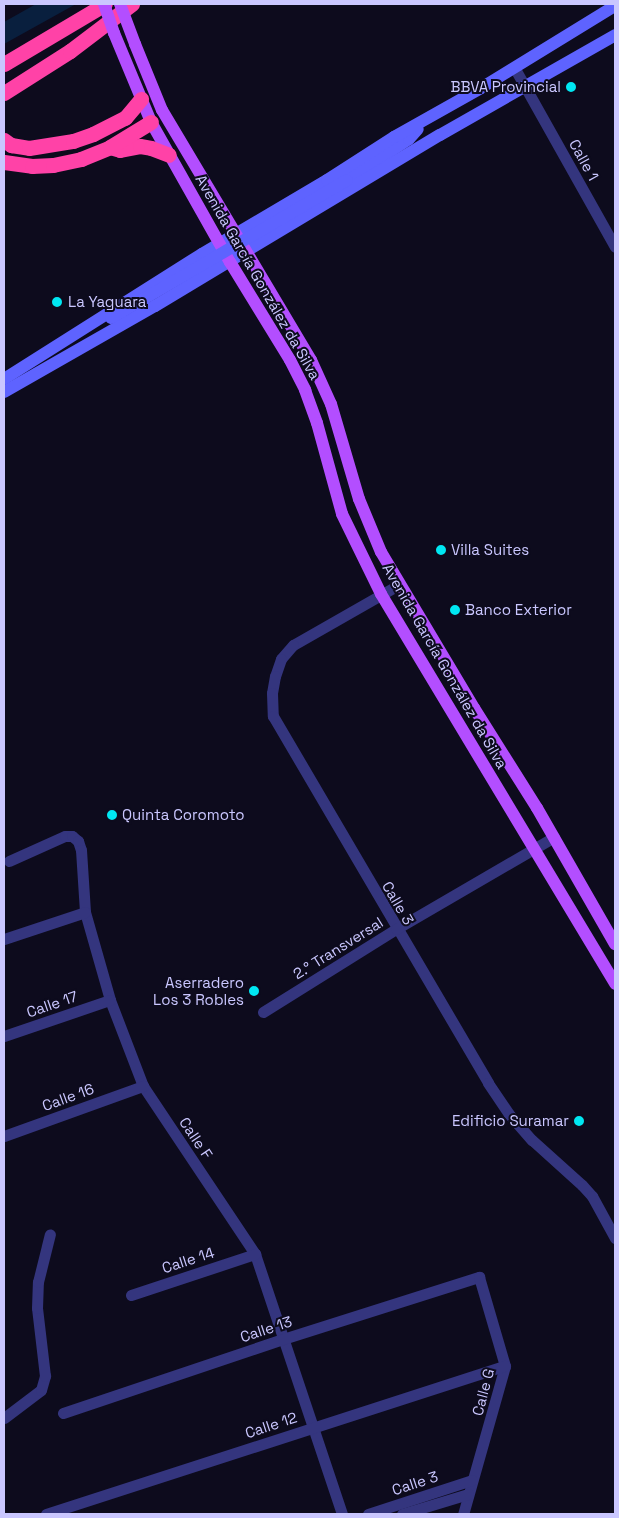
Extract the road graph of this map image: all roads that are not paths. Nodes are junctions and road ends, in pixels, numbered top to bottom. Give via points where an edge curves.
1 (104, 4) edge
2 (120, 4) edge
3 (132, 4) edge
4 (615, 6) edge
5 (615, 35) edge
6 (4, 64) edge
7 (514, 67) junction
8 (526, 88) junction
9 (4, 93) edge
10 (140, 99) junction
11 (162, 110) junction
12 (428, 118) junction
13 (151, 122) junction
14 (440, 135) junction
15 (4, 140) edge
16 (110, 147) junction
17 (169, 155) junction
18 (4, 162) edge
19 (347, 180) junction
20 (235, 234) junction
21 (614, 241) edge
22 (220, 243) junction
23 (247, 252) junction
24 (230, 262) junction
25 (30, 370) junction
26 (4, 379) edge
27 (4, 392) edge
28 (400, 584) junction
29 (381, 594) junction
30 (554, 837) junction
31 (534, 849) junction
32 (9, 861) dead end
33 (85, 912) junction
34 (396, 929) junction
35 (4, 939) edge
36 (615, 944) edge
37 (615, 984) edge
38 (110, 1000) junction
39 (263, 1012) dead end
40 (4, 1036) edge
41 (143, 1086) junction
42 (4, 1136) edge
43 (50, 1234) dead end
44 (615, 1238) edge
45 (255, 1254) junction
46 (479, 1277) joint
47 (130, 1295) dead end
48 (283, 1339) junction
49 (506, 1366) junction
50 (63, 1413) dead end
51 (4, 1418) edge
52 (312, 1428) junction
53 (472, 1480) junction
54 (468, 1494) junction
55 (46, 1514) edge
56 (342, 1514) edge
57 (368, 1514) edge
58 (402, 1514) edge
59 (463, 1514) edge

1 - 6 highway
1 - 10 main road, Avenida García González da Silva, bridge
2 - 11 main road, Avenida García González da Silva, bridge
3 - 9 highway via 70,51
4 - 7 main road
5 - 8 main road
7 - 8 street, Calle 1
7 - 12 main road
8 - 14 main road
8 - 21 street, Calle 1
10 - 13 main road, Avenida García González da Silva
10 - 15 highway via 125,118 73,141 29,148 10,145
11 - 13 main road
11 - 20 main road, Avenida García González da Silva
12 - 19 main road via 408,139
12 - 20 main road
13 - 16 highway
13 - 17 main road, Avenida García González da Silva
14 - 19 main road
14 - 23 main road
16 - 17 highway via 120,150 140,146
16 - 18 highway via 81,159 53,165
17 - 22 main road, Avenida García González da Silva
19 - 25 main road, bridge via 111,318
20 - 22 main road
20 - 23 main road, Avenida García González da Silva
22 - 24 main road, Avenida García González da Silva
22 - 25 main road
23 - 24 main road
23 - 28 main road, Avenida García González da Silva via 311,360 331,404 359,498 381,552
24 - 25 main road
24 - 29 main road, Avenida García González da Silva via 290,360 304,390 317,423 342,514
25 - 26 main road
25 - 27 main road
28 - 29 street, Calle 3
28 - 30 main road, Avenida García González da Silva
29 - 31 main road, Avenida García González da Silva
29 - 34 street, Calle 3 via 293,645 281,660 275,676 273,716
30 - 31 street, 2.° Transversal
30 - 36 main road, Avenida García González da Silva
31 - 34 street, 2.° Transversal
31 - 37 main road, Avenida García González da Silva
32 - 33 street, Calle F via 65,836 78,840
33 - 35 street
33 - 38 street, Calle F
34 - 39 street, 2.° Transversal
34 - 44 street, Calle 3 via 509,1114 592,1196
38 - 40 street, Calle 17
38 - 41 street, Calle F
41 - 42 street, Calle 16
41 - 45 street, Calle F
43 - 51 street via 38,1282 37,1308 45,1376 40,1390
45 - 47 street, Calle 14
45 - 48 street, Calle F
46 - 48 street, Calle 13
46 - 49 street, Calle G
48 - 50 street, Calle 13
48 - 52 street, Calle F
49 - 52 street, Calle 12
49 - 53 street, Calle G
52 - 55 street, Calle 12
52 - 56 street, Calle F
53 - 54 street, Calle G
53 - 57 street, Calle 3
54 - 58 street, Calle 3
54 - 59 street, Calle G

